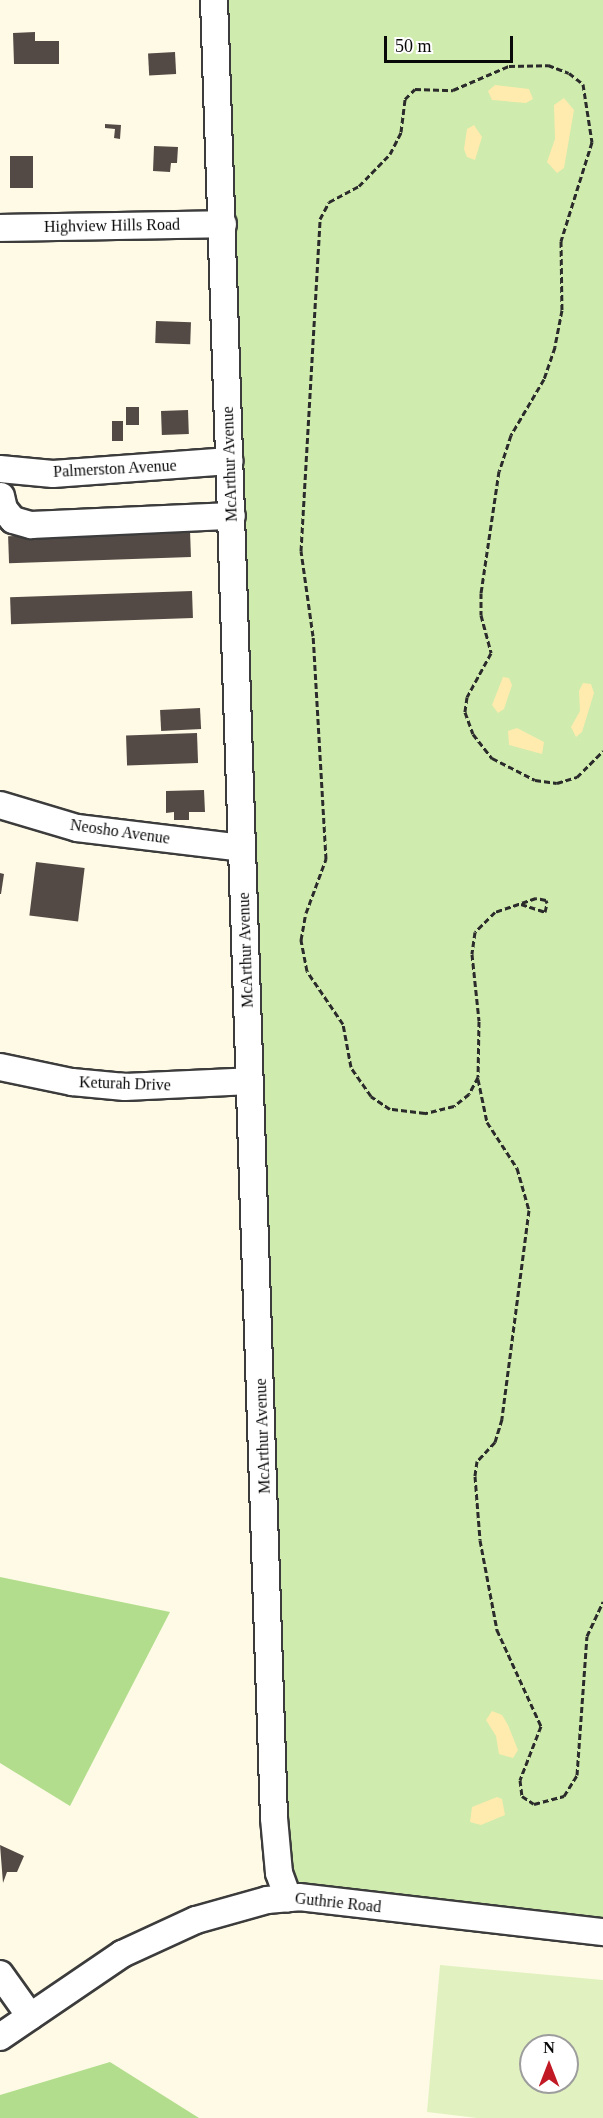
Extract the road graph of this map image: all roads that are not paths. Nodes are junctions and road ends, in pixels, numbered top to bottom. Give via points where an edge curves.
1 (214, 0) edge
2 (223, 224) junction
3 (0, 228) edge
4 (230, 461) junction
5 (0, 469) edge
6 (53, 474) junction
7 (0, 496) edge
8 (232, 516) junction
9 (6, 522) edge
10 (0, 805) edge
11 (242, 848) junction
12 (0, 1067) edge
13 (250, 1081) junction
14 (288, 1898) junction
15 (603, 1932) edge
16 (0, 1974) edge
17 (30, 2016) junction
18 (0, 2037) edge

1 - 2 street, McArthur Avenue
2 - 3 street, Highview Hills Road
2 - 4 street, McArthur Avenue
4 - 6 street, Palmerston Avenue
4 - 8 street, McArthur Avenue
5 - 6 street, Palmerston Avenue
6 - 7 street
7 - 9 street
8 - 9 street via 31,525
8 - 11 street, McArthur Avenue
10 - 11 street, Neosho Avenue via 77,828
11 - 13 street, McArthur Avenue
12 - 13 street, Keturah Drive via 72,1082 125,1087
13 - 14 street, McArthur Avenue via 274,1818 279,1873
14 - 15 street, Guthrie Road
14 - 17 street, Guthrie Road via 249,1903 171,1930 113,1960
16 - 17 street
17 - 18 street, Guthrie Road

